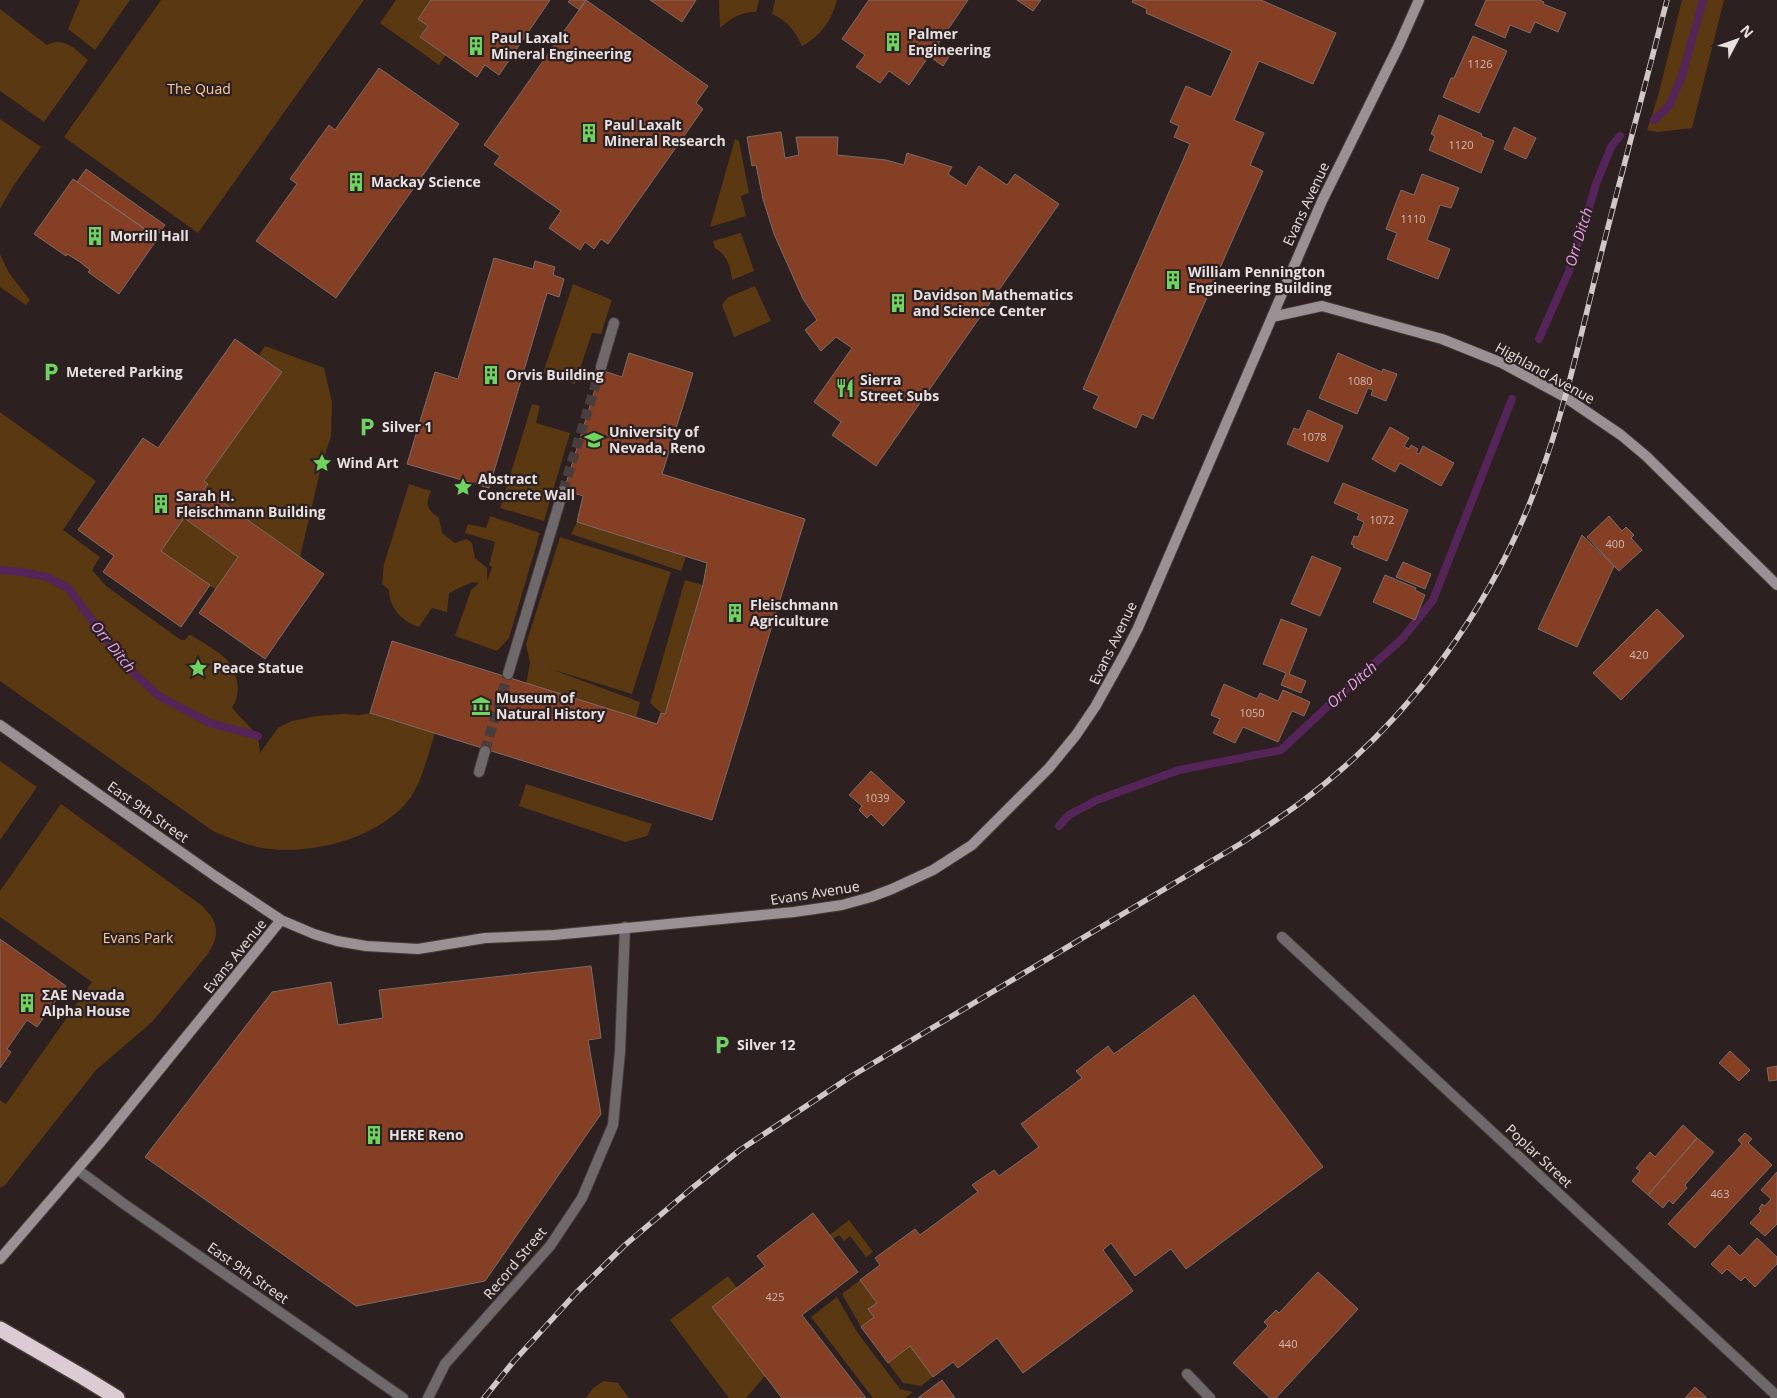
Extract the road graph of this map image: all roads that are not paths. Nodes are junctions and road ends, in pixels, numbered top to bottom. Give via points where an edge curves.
1 (1419, 0) edge
2 (1272, 317) junction
3 (614, 323) dead end
4 (601, 367) tunnel mouth
5 (563, 491) tunnel mouth
6 (1777, 585) edge
7 (508, 674) tunnel mouth
8 (0, 725) edge
9 (485, 751) tunnel mouth
10 (479, 772) dead end
11 (281, 920) junction
12 (625, 927) junction
13 (1282, 937) dead end
14 (78, 1170) junction
15 (0, 1259) edge
16 (0, 1330) edge
17 (1187, 1374) dead end
18 (1777, 1396) edge
19 (117, 1398) edge
20 (403, 1398) edge
21 (428, 1398) edge
22 (1210, 1398) edge

1 - 2 street, Evans Avenue via 1322,202
2 - 6 street, Highland Avenue via 1322,306 1442,338 1502,363 1565,396 1646,456
2 - 12 street, Evans Avenue via 1138,628 1113,676 1062,753 989,830 933,870 871,898 794,912
3 - 4 street
5 - 7 street
8 - 11 street, East 9th Street
9 - 10 street
11 - 12 street, Evans Avenue via 337,941 393,949
11 - 14 street, Evans Avenue
12 - 21 street, Record Street via 620,1052 613,1125 582,1198 550,1246 445,1364
13 - 18 street, Poplar Street
14 - 15 street, Evans Avenue
14 - 20 street, East 9th Street
16 - 19 highway
17 - 22 street

